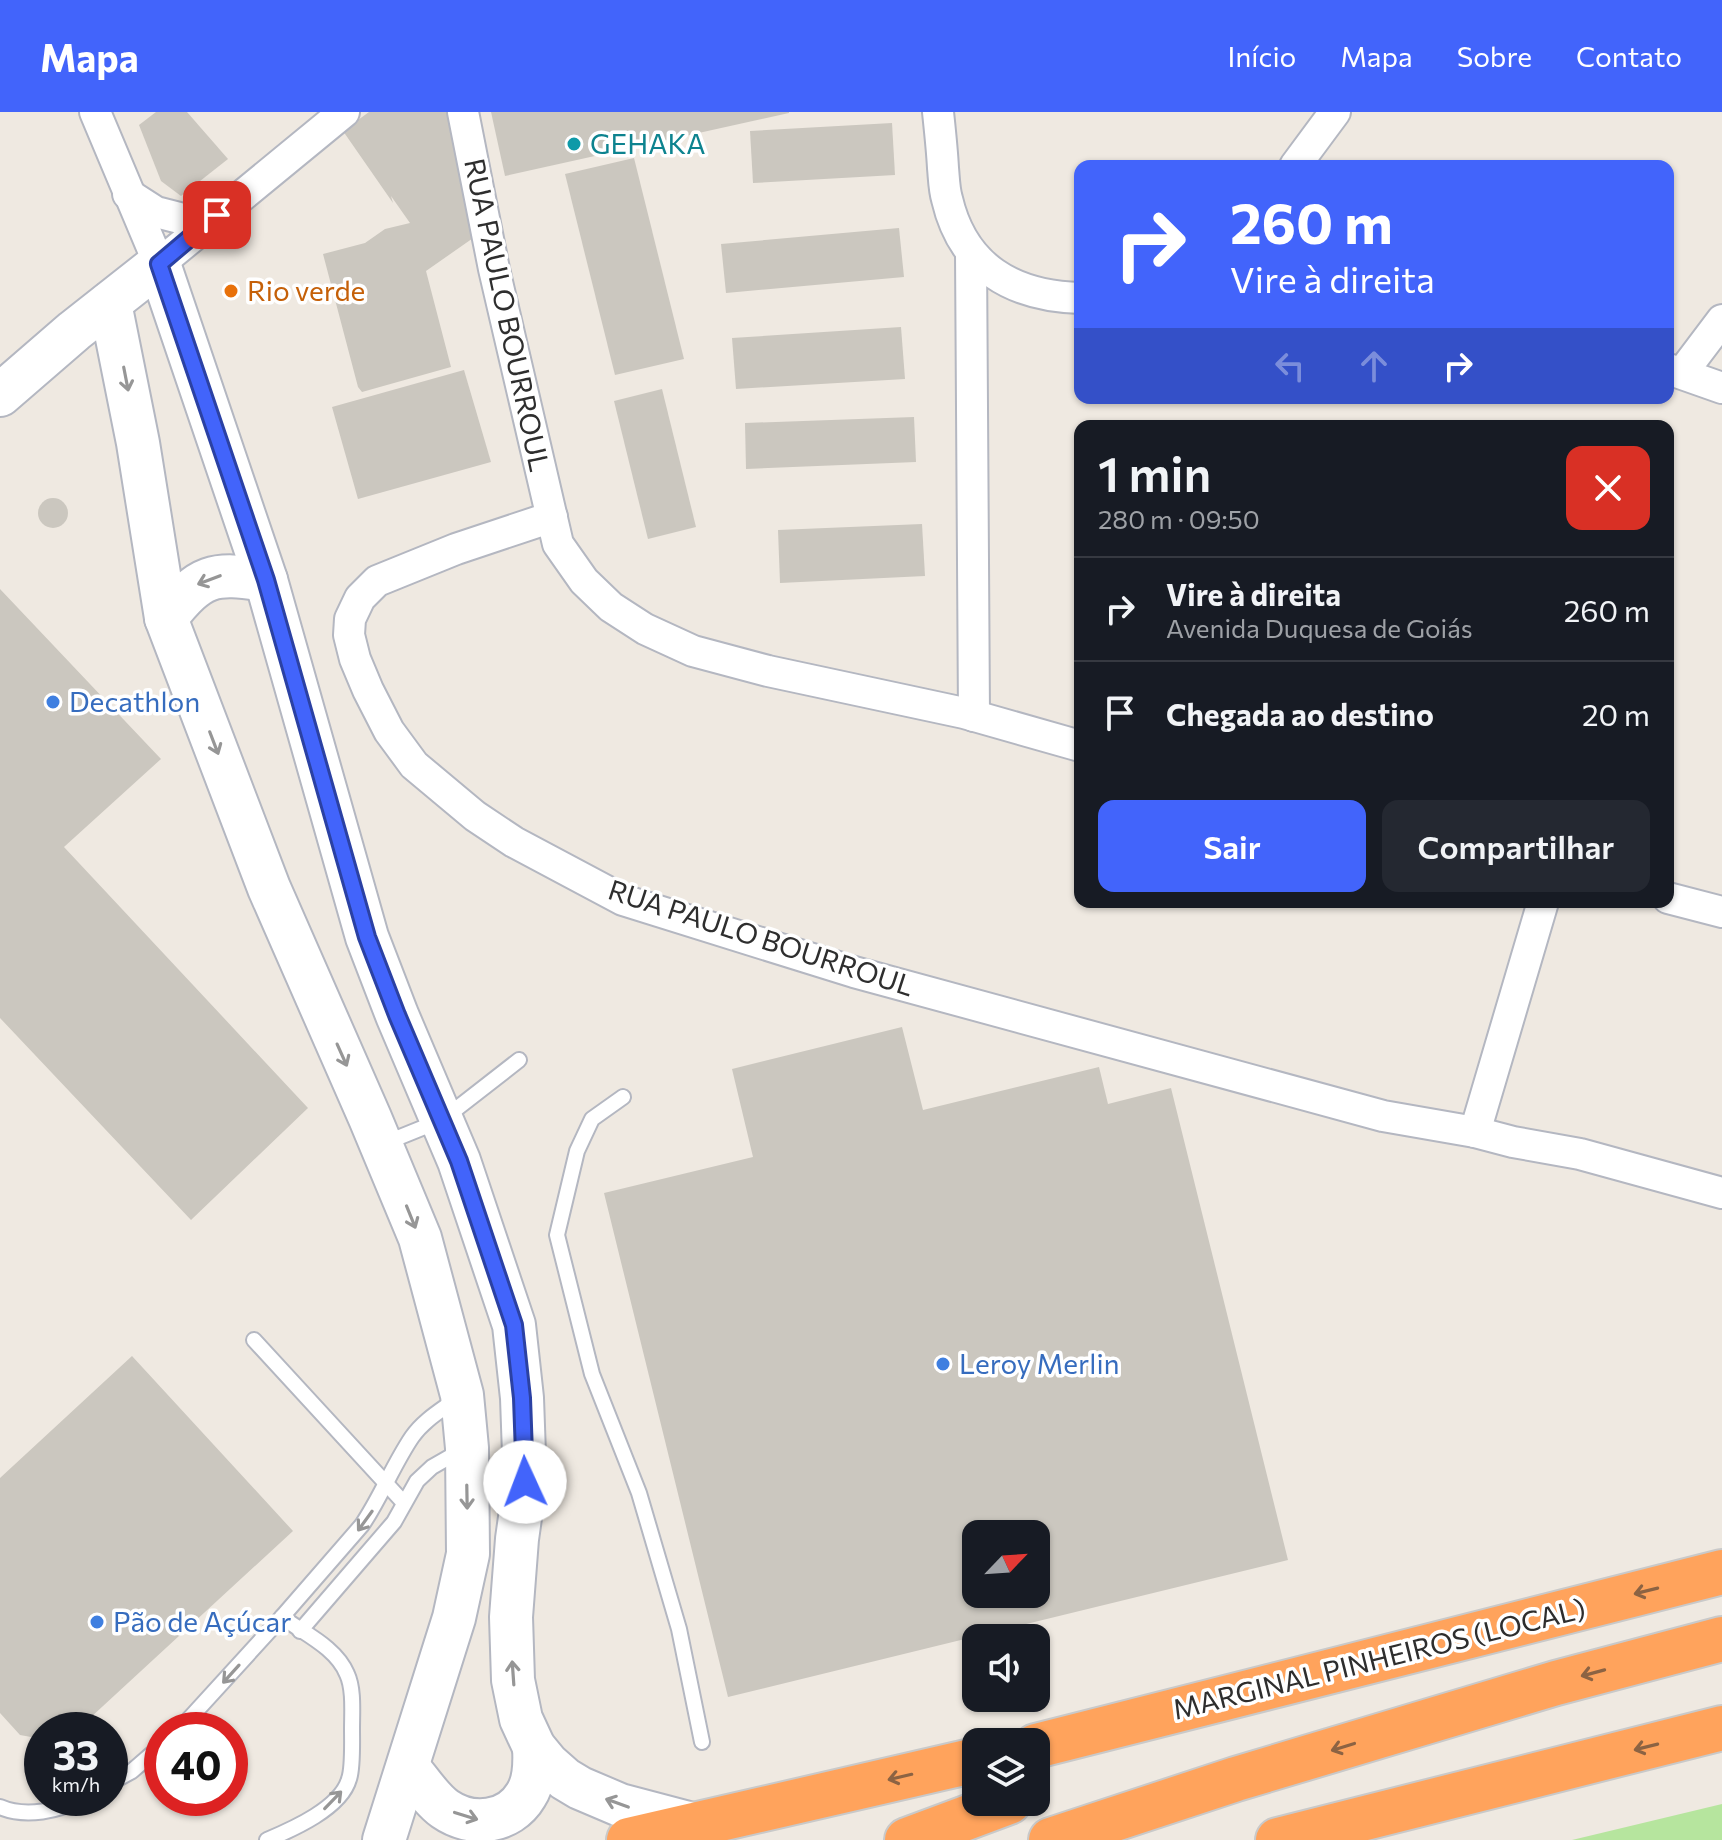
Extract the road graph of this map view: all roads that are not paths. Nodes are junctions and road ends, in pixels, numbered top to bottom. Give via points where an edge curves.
1 (95, 112) edge
2 (344, 112) edge
3 (463, 112) edge
4 (938, 112) edge
5 (1335, 112) edge
6 (1299, 160) edge
7 (128, 194) junction
8 (217, 215) junction
9 (971, 253) junction
10 (159, 264) junction
11 (1074, 298) edge
12 (110, 303) junction
13 (1722, 320) edge
14 (1675, 371) edge
15 (1722, 388) edge
16 (0, 395) edge
17 (552, 517) junction
18 (266, 580) junction
19 (166, 618) junction
20 (974, 716) junction
21 (1074, 744) edge
22 (1674, 900) edge
23 (1541, 908) edge
24 (1722, 912) edge
25 (519, 1060) dead end
26 (623, 1097) dead end
27 (442, 1120) junction
28 (1475, 1132) junction
29 (381, 1144) junction
30 (1722, 1193) edge
31 (254, 1340) dead end
32 (462, 1395) junction
33 (467, 1448) junction
34 (386, 1484) junction
35 (404, 1503) junction
36 (1722, 1572) edge
37 (282, 1617) junction
38 (300, 1631) junction
39 (1722, 1639) edge
40 (195, 1712) edge
41 (1722, 1728) edge
42 (1086, 1735) junction
43 (702, 1742) dead end
44 (1050, 1743) edge
45 (534, 1747) junction
46 (144, 1761) edge
47 (962, 1763) edge
48 (408, 1767) junction
49 (1050, 1767) edge
50 (128, 1773) edge
51 (0, 1807) edge
52 (24, 1812) edge
53 (971, 1816) edge
54 (692, 1824) junction
55 (267, 1840) edge
56 (384, 1840) edge
57 (629, 1840) edge
58 (907, 1840) edge
59 (1051, 1840) edge
60 (1278, 1840) edge

1 - 7 street
2 - 8 street
3 - 17 street, RUA PAULO BOURROUL
4 - 9 street via 946,198
5 - 6 street
7 - 8 street via 156,212 191,221
7 - 10 street
8 - 10 street
9 - 11 street via 1019,288
9 - 20 street
10 - 12 street
10 - 18 street
12 - 16 street
12 -> 19 street
13 - 14 street
14 - 15 street
17 - 20 street, RUA PAULO BOURROUL via 558,544 584,581 645,629 693,651 768,671
17 - 28 street, RUA PAULO BOURROUL via 377,581 360,598 350,619 355,659 368,690 414,765 514,842 623,900 854,972 1383,1116
18 -> 19 street via 231,575 204,580
18 - 27 street via 367,937
19 -> 29 street via 269,888
20 - 21 street, RUA PAULO BOURROUL
22 - 24 street
23 - 28 street
25 - 27 lane
26 - 43 lane via 592,1119 577,1151 557,1235 592,1374 639,1493 679,1629
27 - 29 lane
45 -> 27 street via 521,1719 513,1680 511,1617 525,1482 514,1325
28 - 30 street, RUA PAULO BOURROUL
29 -> 32 street via 420,1238
31 - 34 lane
32 - 33 street
32 - 34 lane via 413,1435
33 - 35 lane via 432,1467
33 -> 48 street via 468,1554
34 - 35 lane
34 -> 37 lane via 362,1525
35 - 38 lane via 394,1522
36 -> 42 highway, MARGINAL PINHEIROS (LOCAL)
37 - 38 lane
37 -> 40 lane
55 -> 38 lane via 319,1814 349,1779 347,1674 323,1645
39 -> 59 highway via 1251,1774
41 -> 60 highway
42 - 44 highway, MARGINAL PINHEIROS (LOCAL)
42 - 49 highway
48 -> 45 street via 445,1808 487,1821 517,1807 526,1796 534,1773
54 -> 45 street via 580,1788
46 - 50 lane
47 -> 54 highway
48 - 56 street
51 - 52 lane
53 - 58 highway
54 - 57 highway

